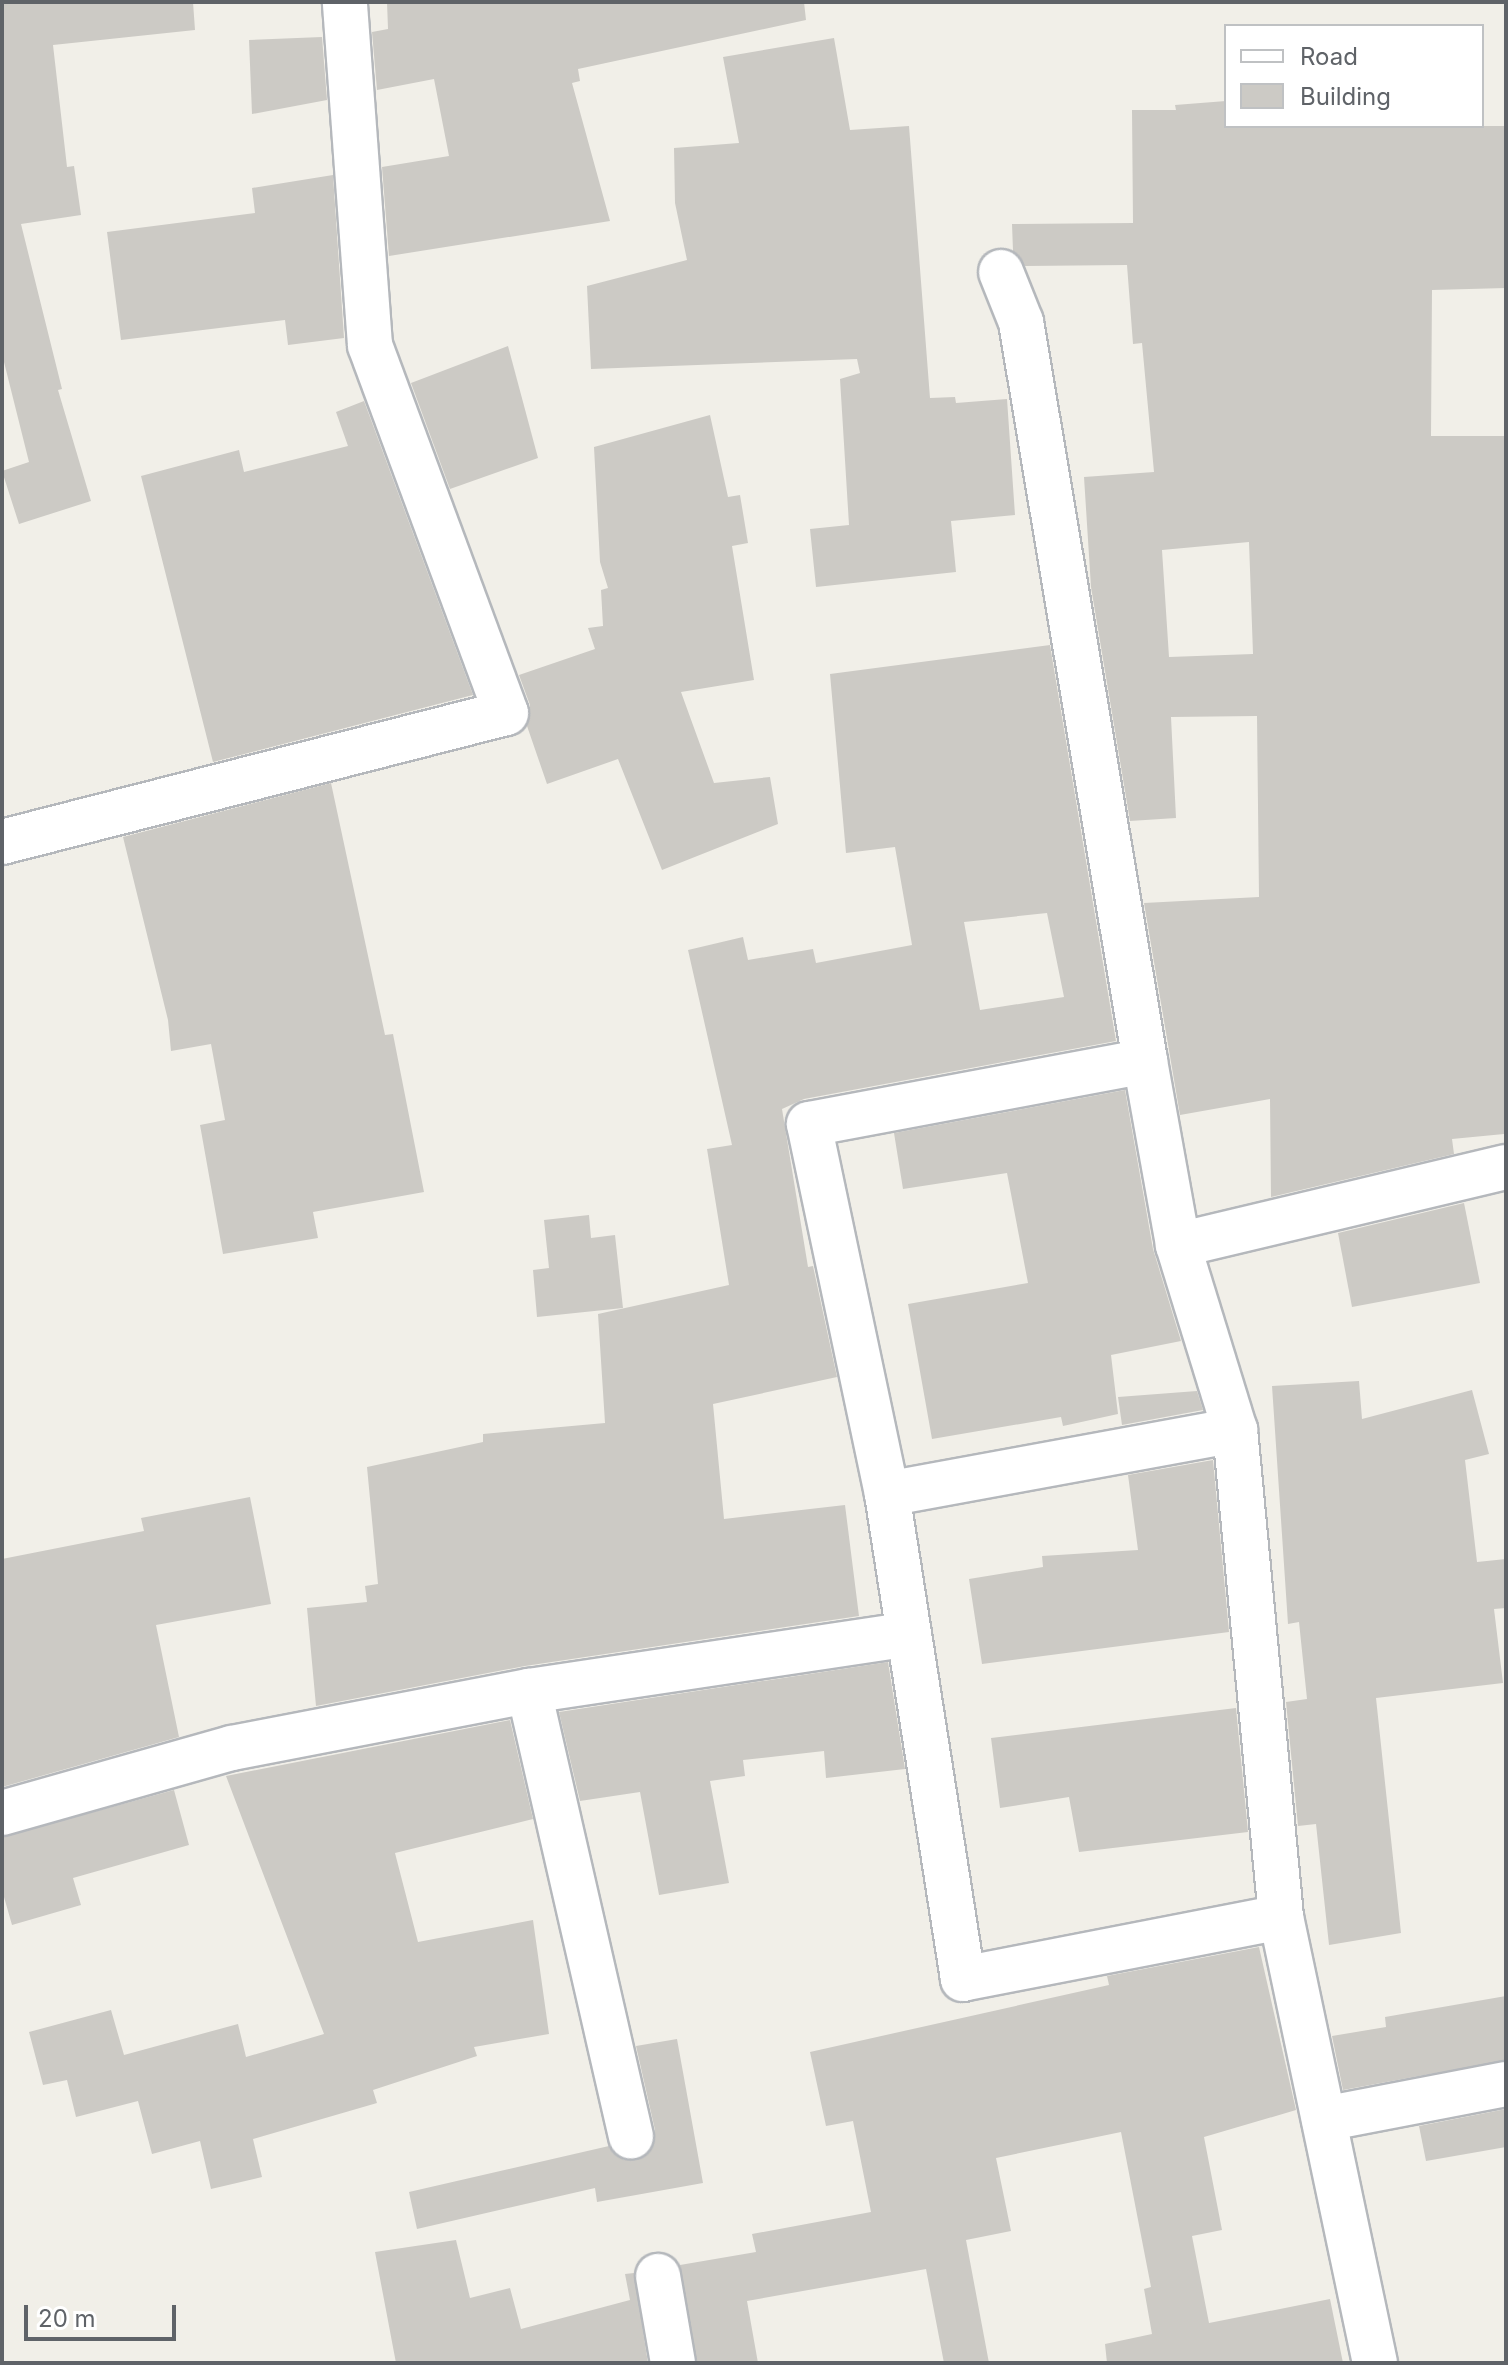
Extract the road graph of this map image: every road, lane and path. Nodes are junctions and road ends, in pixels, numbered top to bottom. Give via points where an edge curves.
1 (345, 2) edge
2 (1001, 272) dead end
3 (2, 842) edge
4 (1145, 1061) junction
5 (1506, 1167) edge
6 (1178, 1245) junction
7 (1235, 1430) junction
8 (887, 1494) junction
9 (909, 1634) junction
10 (529, 1691) junction
11 (2, 1813) edge
12 (1281, 1917) junction
13 (1506, 2084) edge
14 (1324, 2119) junction
15 (631, 2136) dead end
16 (658, 2276) dead end
17 (673, 2363) edge
18 (1375, 2363) edge

1 - 3 street via 370,345 506,713
2 - 4 street via 1021,322
4 - 6 street
4 - 8 street via 809,1124
5 - 6 street
6 - 7 street
7 - 8 street
7 - 12 street
8 - 9 street
9 - 10 street
9 - 12 street via 963,1979
10 - 11 street via 232,1748
10 - 15 street
12 - 14 street
13 - 14 street
14 - 18 street
16 - 17 street

